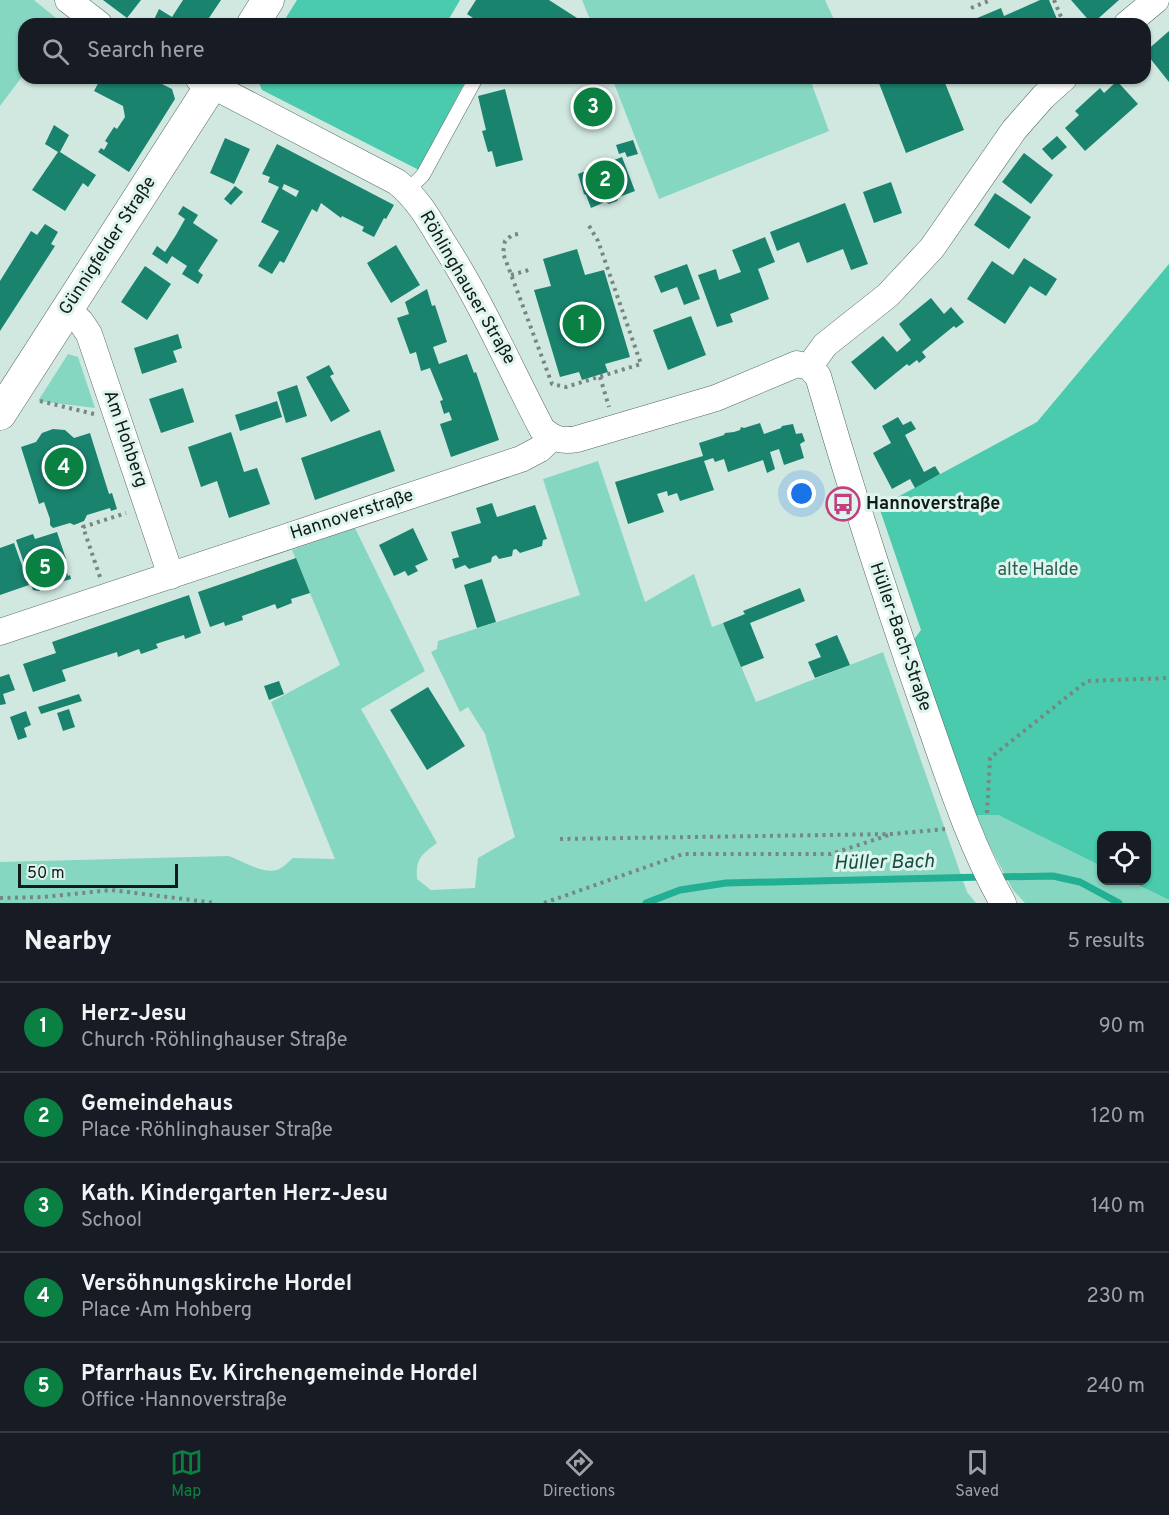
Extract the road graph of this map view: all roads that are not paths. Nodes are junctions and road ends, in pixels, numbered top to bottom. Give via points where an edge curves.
1 (68, 0) edge
2 (268, 0) edge
3 (1156, 0) edge
4 (91, 18) edge
5 (257, 18) edge
6 (1134, 18) edge
7 (206, 84) edge
8 (215, 84) edge
9 (473, 84) edge
10 (1057, 84) edge
11 (408, 190) junction
12 (67, 309) junction
13 (809, 367) junction
14 (6, 404) edge
15 (551, 438) junction
16 (171, 576) junction
17 (0, 632) edge
18 (1003, 903) edge

1 - 4 street
2 - 5 street
3 - 6 street
7 - 12 street, Günnigfelder Straße
8 - 11 street, Röhlinghauser Straße
9 - 11 lane via 423,175
10 - 13 street via 1014,130 932,248 888,295 825,345
11 - 15 street, Röhlinghauser Straße via 459,266 542,429
12 - 14 street, Günnigfelder Straße
12 - 16 street, Am Hohberg via 89,334
13 - 15 street via 797,364 716,398 577,439
13 - 18 street, Hüller-Bach-Straße via 818,376 879,577 971,838
15 - 16 street, Hannoverstraße via 521,459
16 - 17 street, Hannoverstraße

